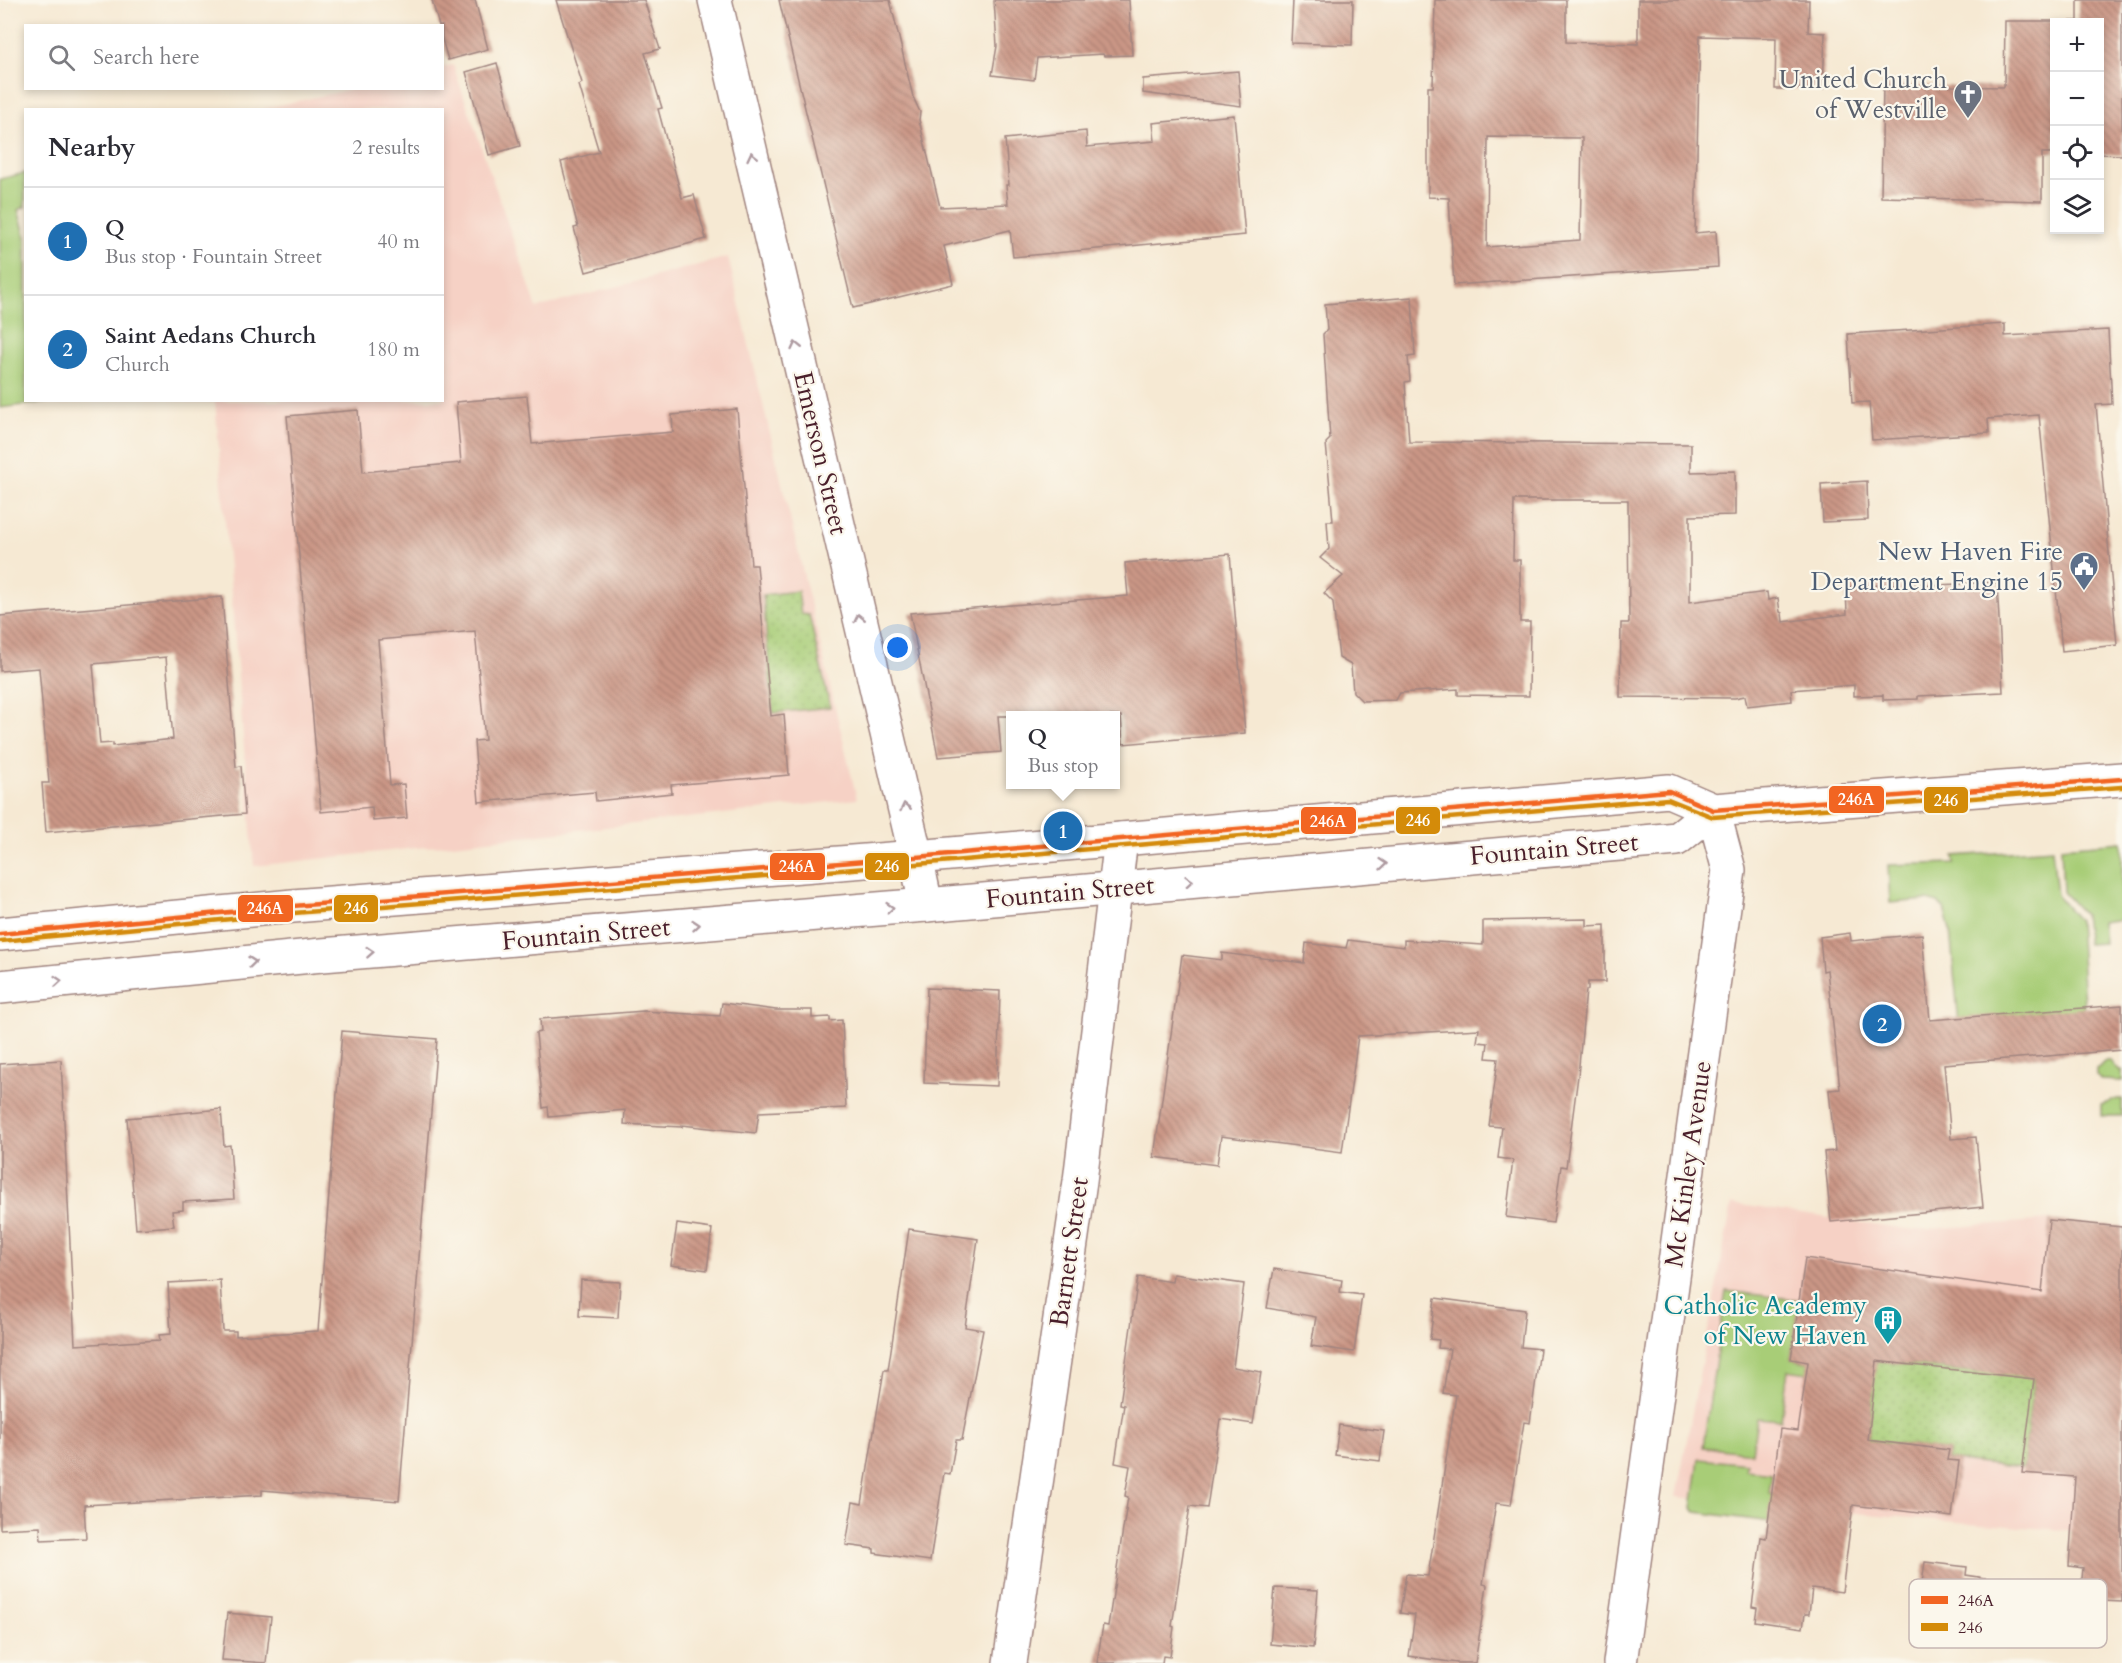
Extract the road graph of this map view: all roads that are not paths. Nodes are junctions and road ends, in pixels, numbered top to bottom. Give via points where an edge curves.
1 (715, 0) edge
2 (2122, 779) edge
3 (1713, 810) junction
4 (1120, 839) junction
5 (916, 857) junction
6 (1115, 888) junction
7 (412, 896) junction
8 (926, 905) junction
9 (0, 933) edge
10 (417, 948) junction
11 (0, 987) edge
12 (1010, 1663) edge
13 (1620, 1663) edge

5 -> 1 main road, Emerson Street
2 - 3 main road, Fountain Street
3 - 4 main road, Fountain Street via 1669,791
6 -> 3 main road, Fountain Street via 1677,839
3 - 13 main road, Mc Kinley Avenue via 1729,870
4 - 5 main road, Fountain Street
4 - 6 main road, Barnett Street
5 - 7 main road, Fountain Street
5 - 8 main road, Emerson Street
6 - 8 main road, Fountain Street
6 - 12 main road, Barnett Street via 1080,1181
7 - 9 main road, Fountain Street
7 - 10 main road
10 -> 8 main road, Fountain Street
11 -> 10 main road, Fountain Street

